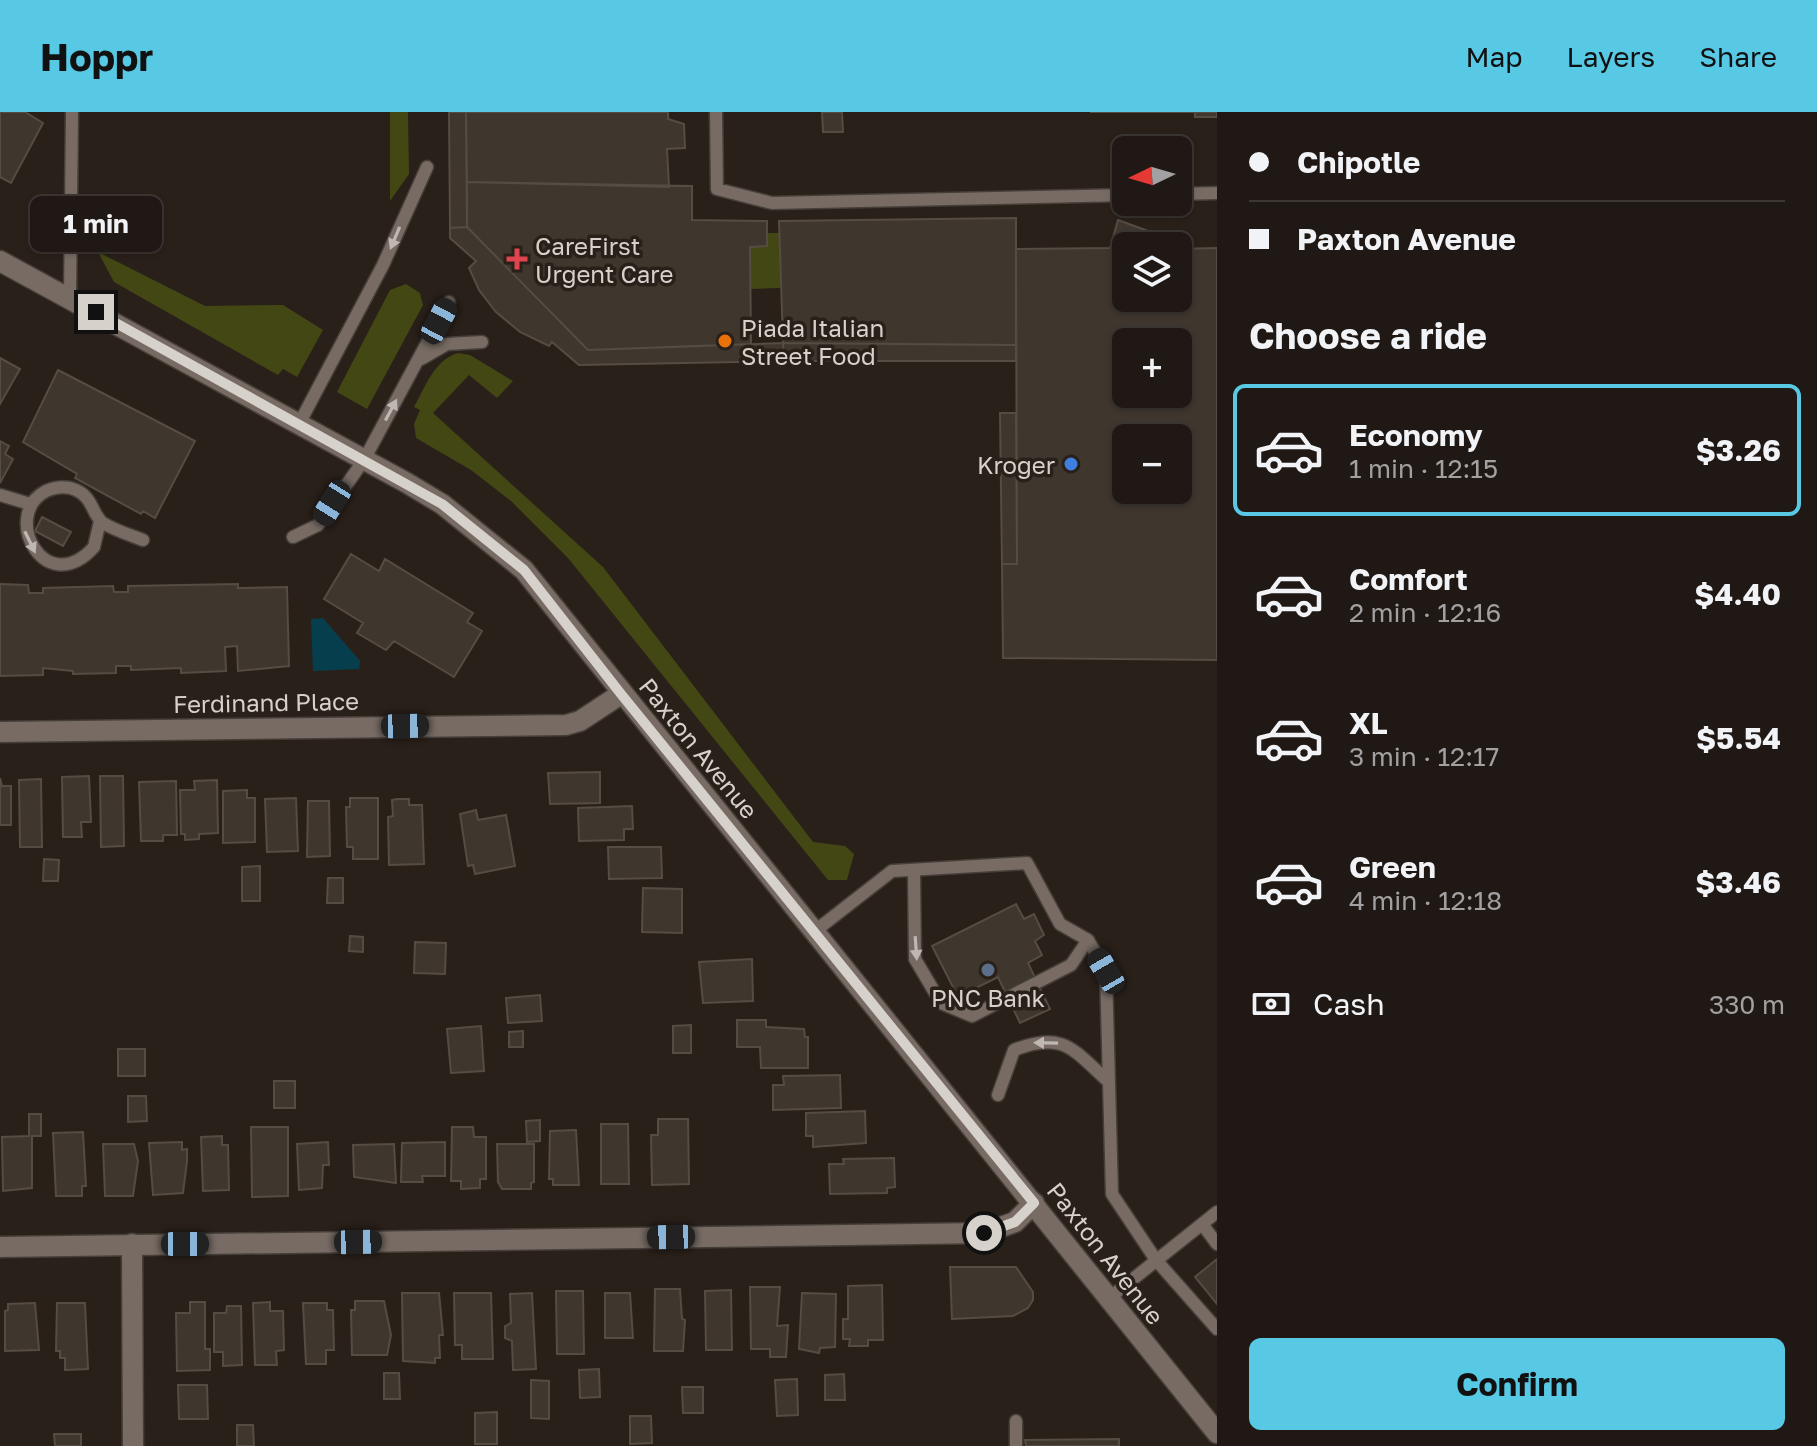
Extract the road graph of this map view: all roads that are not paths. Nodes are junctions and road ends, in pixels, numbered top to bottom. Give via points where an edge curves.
1 (72, 112) edge
2 (716, 112) edge
3 (427, 167) dead end
4 (1217, 193) edge
5 (1192, 194) edge
6 (1112, 195) edge
7 (0, 261) edge
8 (70, 298) junction
9 (449, 302) dead end
10 (482, 342) dead end
11 (418, 360) junction
12 (299, 424) junction
13 (364, 460) junction
14 (0, 495) edge
15 (30, 504) junction
16 (100, 521) junction
17 (293, 537) dead end
18 (143, 540) dead end
19 (621, 694) junction
20 (0, 732) edge
21 (914, 871) junction
22 (815, 931) junction
23 (1088, 940) junction
24 (1109, 1082) junction
25 (998, 1095) dead end
26 (1034, 1203) junction
27 (1217, 1212) edge
28 (1202, 1224) junction
29 (132, 1244) junction
30 (1217, 1244) edge
31 (0, 1247) edge
32 (1156, 1260) junction
33 (1108, 1299) junction
34 (1217, 1329) edge
35 (1016, 1421) dead end
36 (1213, 1421) edge
37 (133, 1446) edge
38 (1016, 1446) edge

1 - 8 lane
2 - 6 lane via 717,189 772,203
3 -> 12 lane via 383,265
4 - 5 lane
7 - 8 street, Paxton Avenue
8 - 12 street, Paxton Avenue
9 - 11 lane
10 - 11 lane via 447,344
13 -> 11 lane
12 - 13 street, Paxton Avenue
13 - 17 lane via 318,525
13 - 19 street, Paxton Avenue via 442,504 515,561
14 - 15 lane
15 - 16 lane via 39,494 65,487 88,497
15 -> 16 lane via 24,536 39,558 51,564 85,557 94,547
16 - 18 lane
19 - 20 street, Ferdinand Place via 566,725
19 - 22 street, Paxton Avenue
21 - 22 lane via 892,871
21 - 23 lane via 1027,863 1060,924
21 -> 23 lane via 915,959 941,1003 972,1016 1071,965
22 - 26 street, Paxton Avenue
23 - 24 lane via 1106,971
24 -> 25 lane via 1067,1044 1038,1040 1014,1050
24 - 32 lane via 1112,1194
26 - 29 street via 1015,1222 984,1233
26 - 33 street, Paxton Avenue
27 - 28 lane
28 - 30 lane
28 - 32 lane
29 - 31 street
29 - 37 street
32 - 33 lane
32 - 34 lane
33 - 36 street, Paxton Avenue
35 - 38 lane

